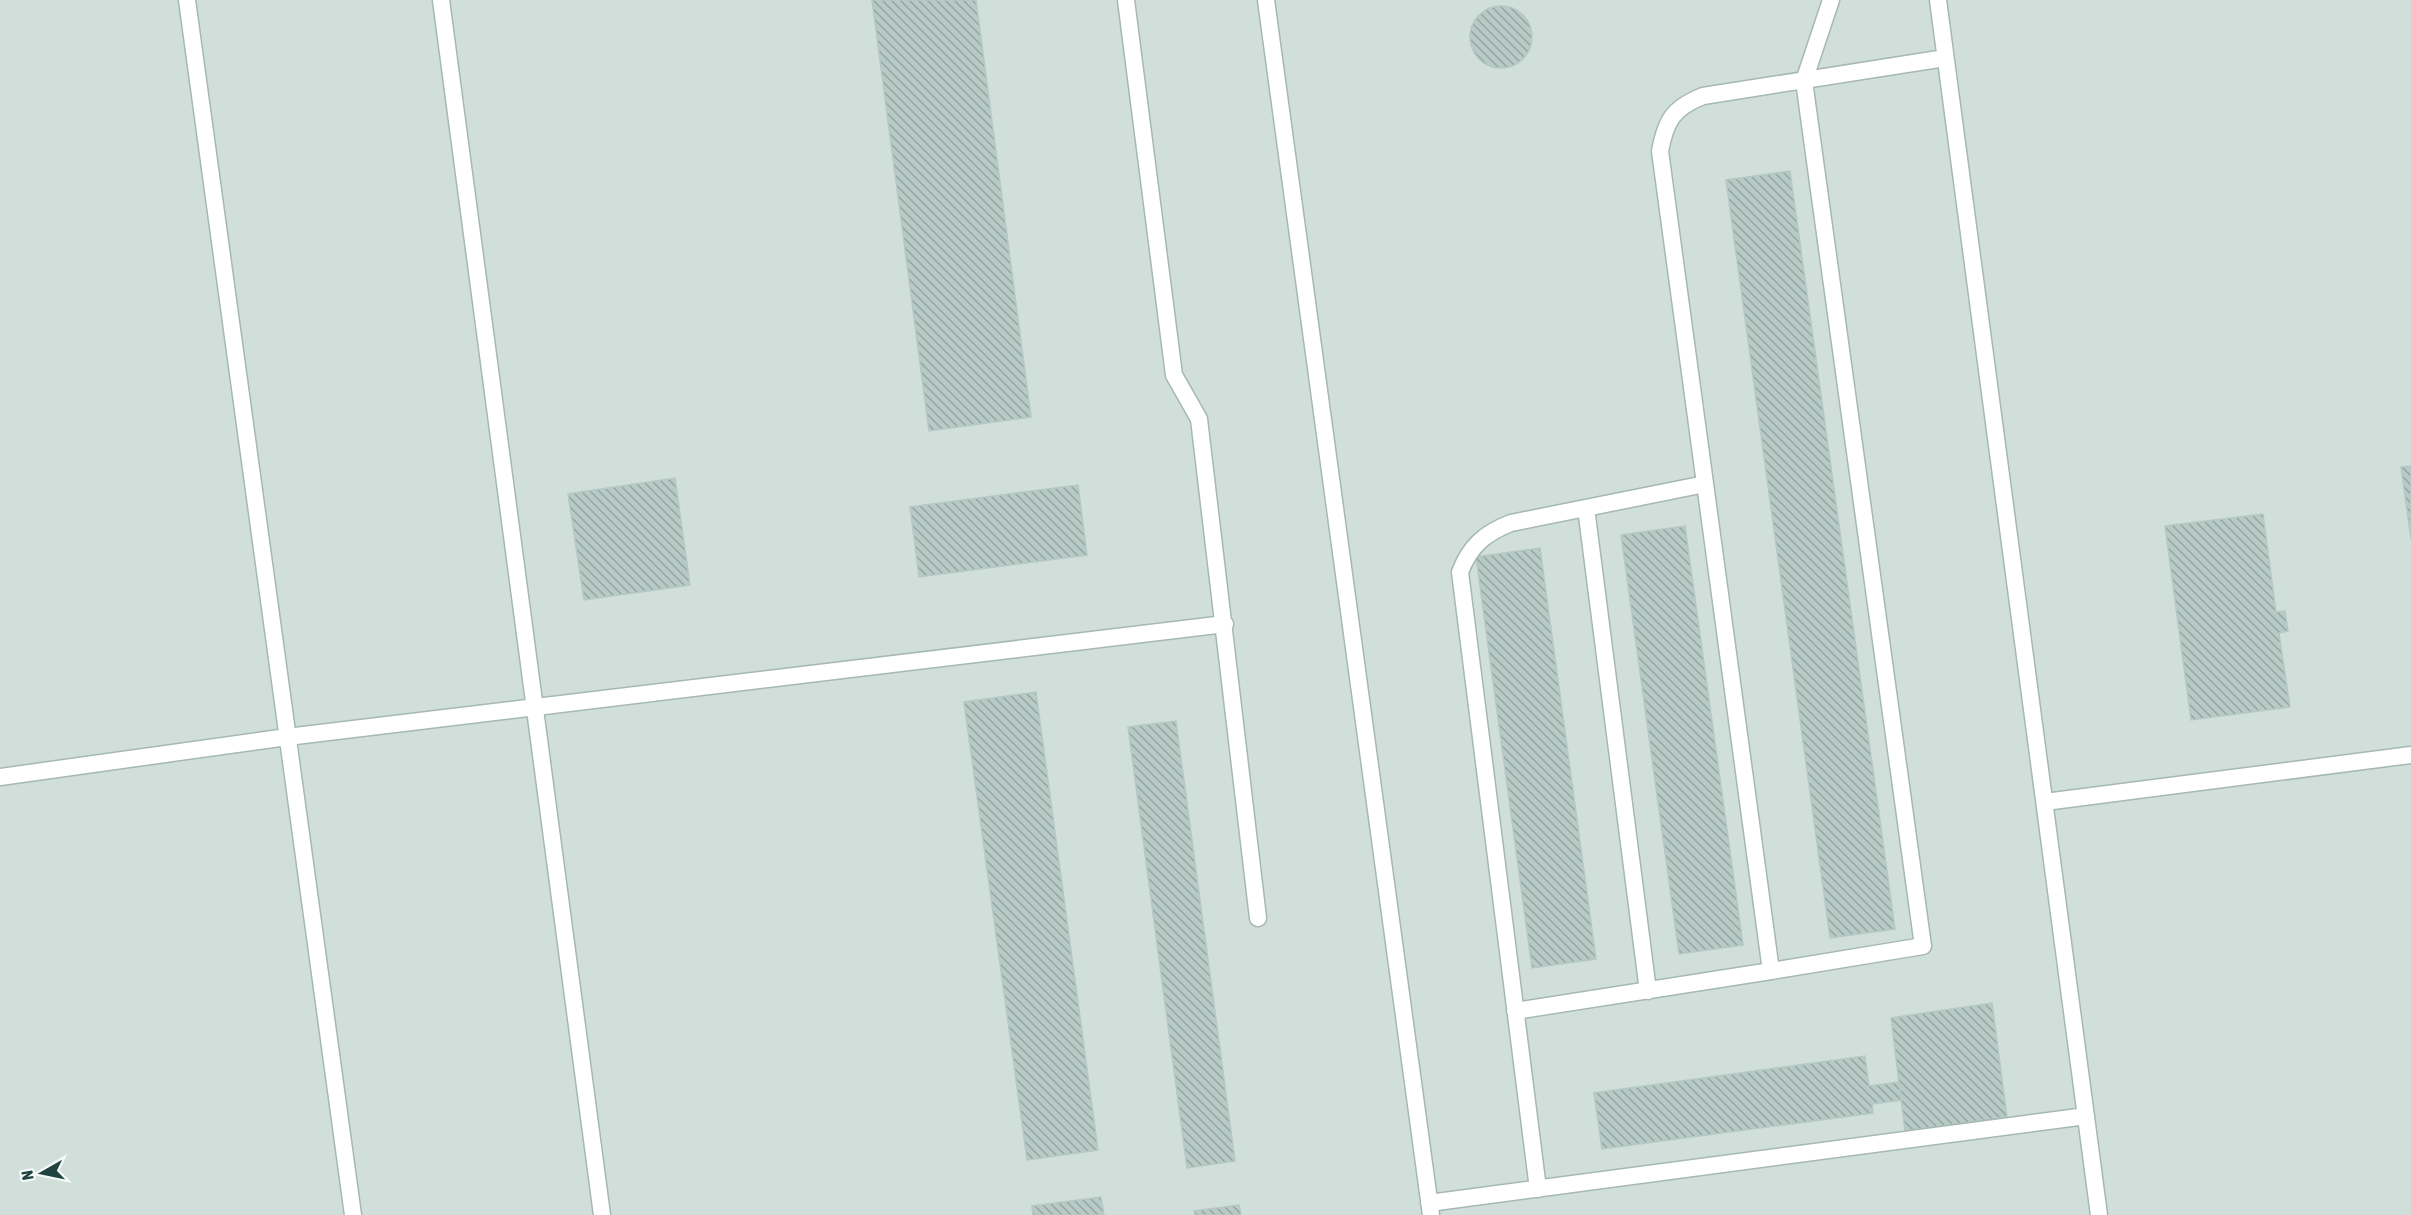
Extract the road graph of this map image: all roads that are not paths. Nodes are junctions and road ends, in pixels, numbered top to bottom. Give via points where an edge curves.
1 (187, 0) edge
2 (441, 0) edge
3 (1126, 0) edge
4 (1266, 0) edge
5 (1832, 0) edge
6 (1938, 0) edge
7 (1945, 58) junction
8 (1804, 81) junction
9 (1705, 484) junction
10 (1586, 508) junction
11 (1225, 624) junction
12 (535, 707) junction
13 (287, 737) junction
14 (2411, 755) edge
15 (0, 777) edge
16 (2044, 802) junction
17 (1258, 918) dead end
18 (1771, 971) junction
19 (1648, 991) junction
20 (1515, 1011) junction
21 (2086, 1116) junction
22 (1538, 1189) junction
23 (1430, 1209) edge
24 (353, 1215) edge
25 (602, 1215) edge
26 (2099, 1215) edge

1 - 13 lane
2 - 12 lane
3 - 11 lane via 1174,375 1199,418
4 - 23 lane
5 - 8 lane
6 - 7 lane
7 - 8 lane
7 - 16 lane
8 - 9 lane via 1703,96 1672,114 1664,131 1660,151
8 - 18 lane via 1923,946
9 - 10 lane
9 - 18 lane
10 - 19 lane
10 - 20 lane via 1494,530 1466,555 1460,572
11 - 12 lane
11 - 17 lane
12 - 13 lane
12 - 25 lane
13 - 15 lane
13 - 24 lane
14 - 16 lane
16 - 21 lane
18 - 19 lane
19 - 20 lane
20 - 22 lane
21 - 22 lane
21 - 26 lane
22 - 23 lane

